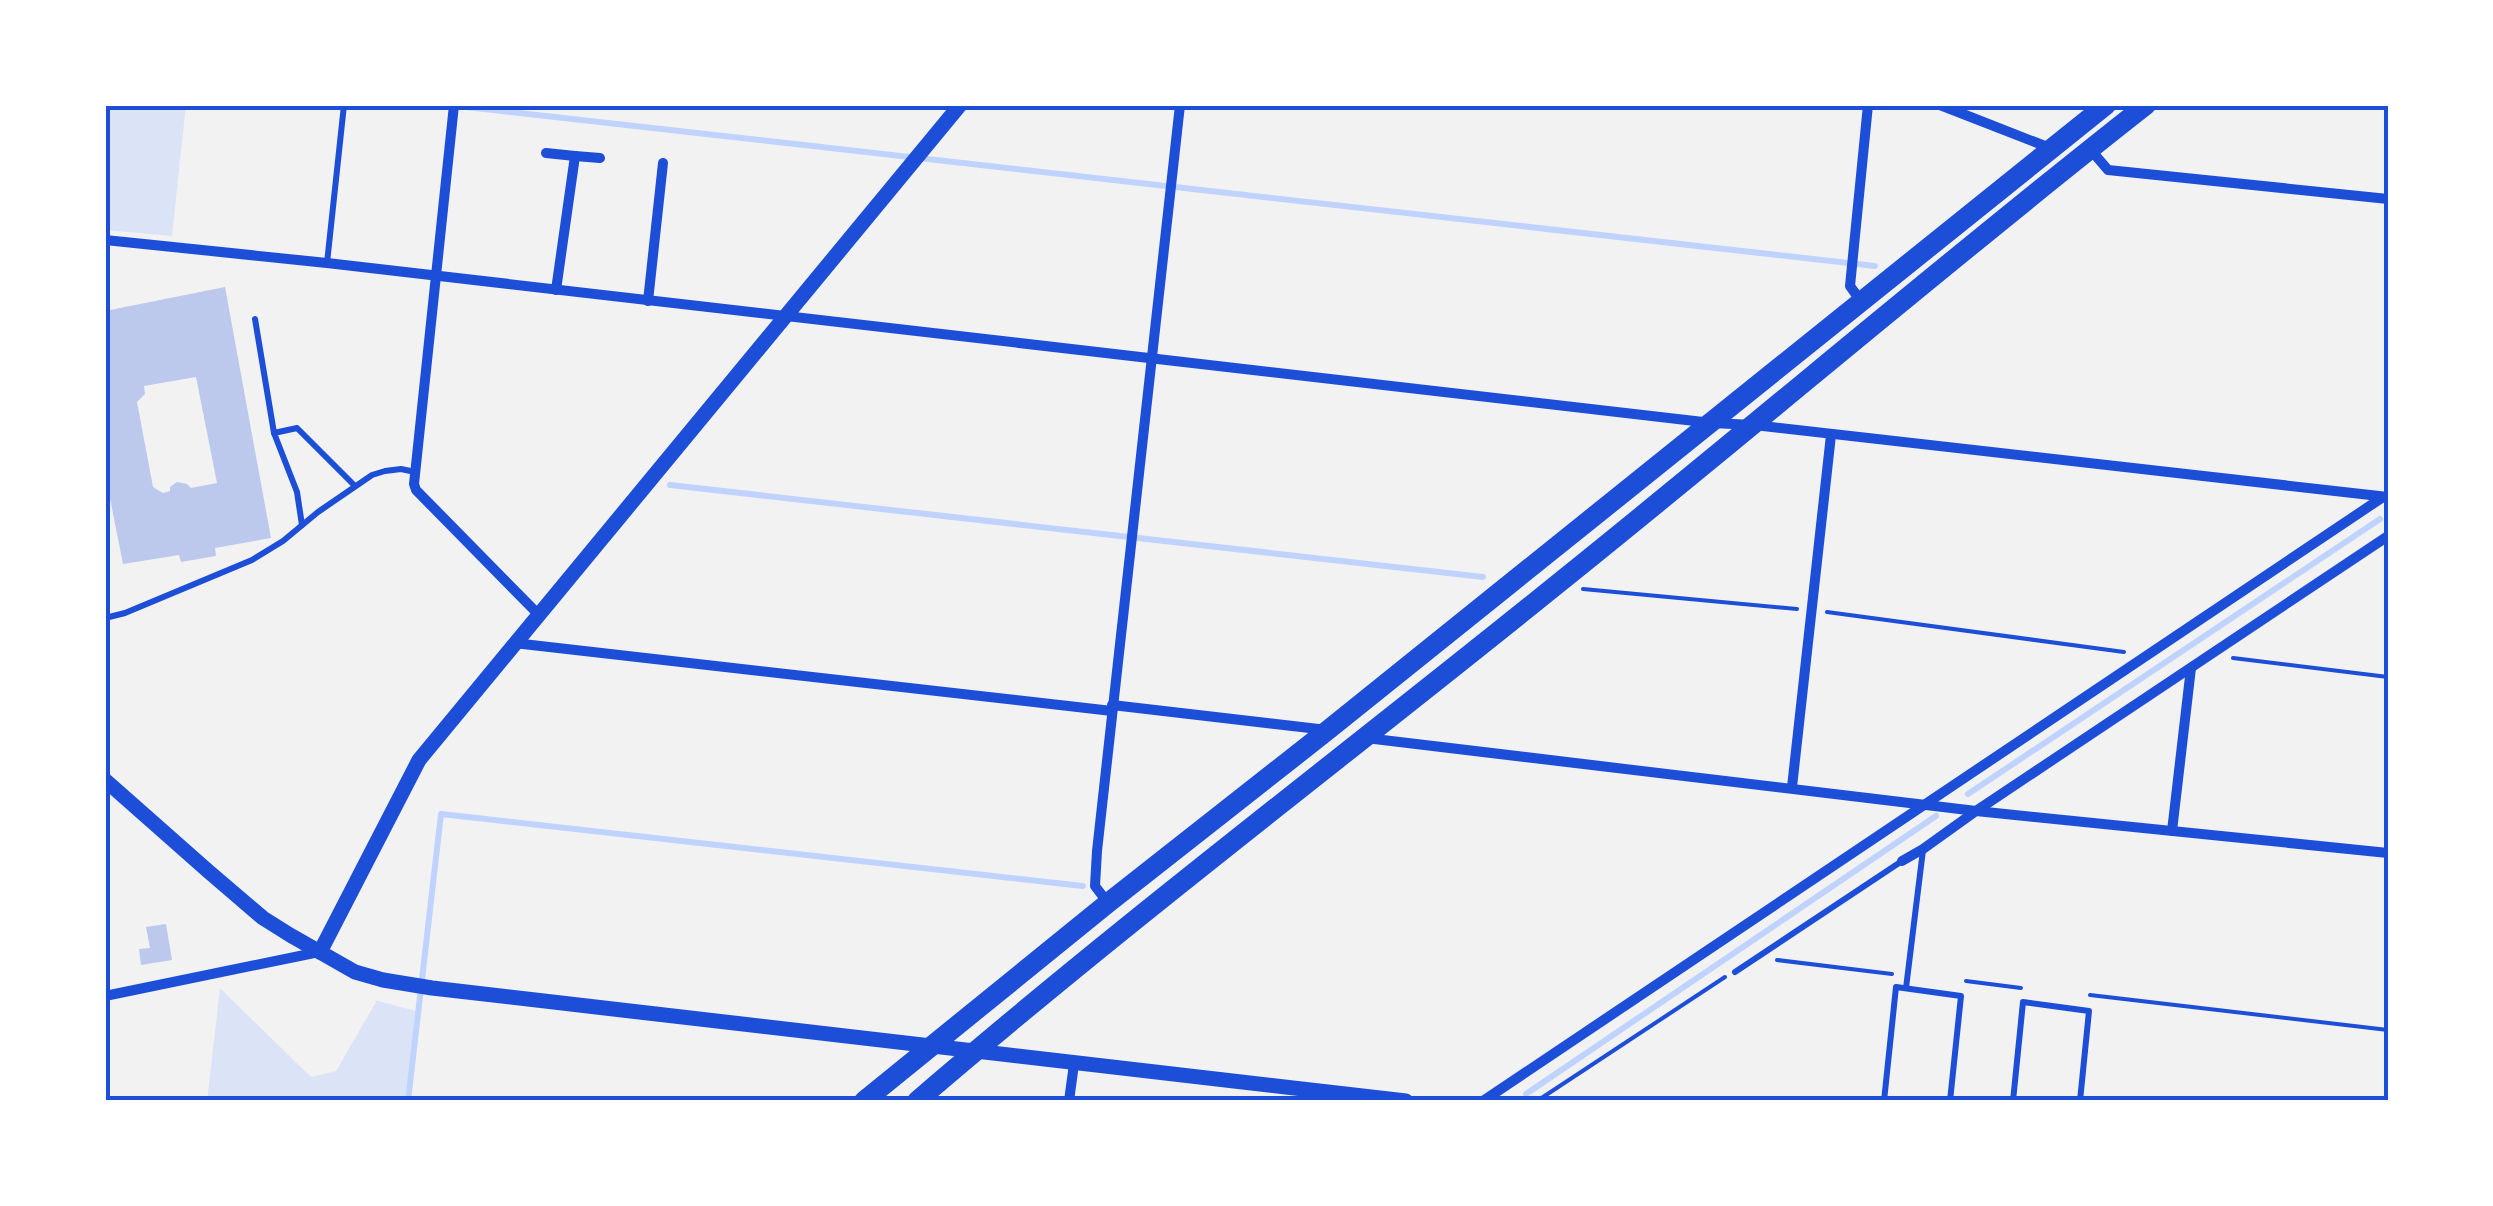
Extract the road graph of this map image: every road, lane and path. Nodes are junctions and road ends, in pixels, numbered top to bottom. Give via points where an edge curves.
1 (344, 105) edge
2 (454, 105) edge
3 (960, 105) edge
4 (1180, 105) edge
5 (1868, 105) edge
6 (1940, 105) edge
7 (2106, 105) edge
8 (2146, 105) edge
9 (2051, 148) junction
10 (2090, 149) junction
11 (546, 153) dead end
12 (575, 156) junction
13 (600, 158) dead end
14 (663, 164) dead end
15 (2388, 199) edge
16 (105, 240) edge
17 (327, 263) junction
18 (436, 276) junction
19 (556, 290) junction
20 (1860, 300) junction
21 (648, 301) junction
22 (785, 316) junction
23 (254, 319) dead end
24 (1151, 357) junction
25 (1712, 423) junction
26 (1754, 425) junction
27 (274, 433) junction
28 (1831, 435) junction
29 (416, 472) junction
30 (354, 486) junction
31 (2387, 496) edge
32 (302, 525) junction
33 (2388, 536) edge
34 (1576, 588) dead end
35 (1812, 610) junction
36 (538, 614) junction
37 (105, 618) edge
38 (514, 643) junction
39 (2149, 656) junction
40 (2209, 656) junction
41 (2191, 668) junction
42 (2388, 676) edge
43 (1112, 708) junction
44 (1328, 730) junction
45 (1364, 738) junction
46 (105, 780) edge
47 (1792, 788) junction
48 (1926, 803) junction
49 (1976, 810) junction
50 (2172, 831) junction
51 (1923, 849) junction
52 (2388, 853) edge
53 (1902, 860) joint
54 (1108, 903) junction
55 (320, 952) junction
56 (1735, 972) joint
57 (1906, 988) junction
58 (105, 996) edge
59 (931, 1046) junction
60 (974, 1051) junction
61 (1074, 1064) junction
62 (864, 1101) edge
63 (916, 1101) edge
64 (1069, 1101) edge
65 (1406, 1101) edge
66 (1482, 1101) edge
67 (1537, 1101) edge
68 (1884, 1101) edge
69 (1950, 1101) edge
70 (2014, 1101) edge
71 (2080, 1101) edge

1 - 17 lane
2 - 18 street
3 - 22 street
4 - 24 street
5 - 20 street via 1850,286
6 - 9 street
7 - 9 highway
8 - 10 highway
9 - 20 highway
10 - 15 street via 2108,170
10 - 26 highway
11 - 12 street
12 - 13 street
12 - 19 street
14 - 21 street
16 - 17 street
17 - 18 street
18 - 19 street
18 - 29 street
19 - 21 street
20 - 25 highway
21 - 22 street
22 - 24 street
22 - 36 street
23 - 27 lane
24 - 25 street
24 - 43 street
25 - 26 street
25 - 44 highway
26 - 28 street
26 - 45 highway
27 - 30 lane via 297,428
27 - 32 lane
28 - 31 street
28 - 35 street
29 - 30 lane via 385,471
29 - 36 street via 416,490
30 - 32 lane
31 - 39 street
32 - 37 lane via 236,568
33 - 40 street
34 - 35 path
35 - 39 path
35 - 47 street
36 - 38 street
38 - 43 street
38 - 55 street via 419,760
39 - 48 street
40 - 41 street
40 - 42 path
41 - 49 street
41 - 50 street
43 - 44 street
43 - 54 street via 1094,886
44 - 54 highway
45 - 47 street
45 - 60 highway
46 - 55 street via 263,918
47 - 48 street
48 - 49 street
48 - 66 street
49 - 50 street
49 - 51 street
50 - 52 street
51 - 53 street
51 - 57 lane
53 - 56 lane
54 - 59 highway
55 - 58 street
55 - 59 street via 356,972 407,985
56 - 67 path
57 - 68 lane via 1896,987
57 - 69 lane via 1961,996
59 - 60 street
59 - 62 highway
60 - 61 street
60 - 63 highway
61 - 64 street
61 - 65 street
70 - 71 lane via 2023,1002 2089,1011

